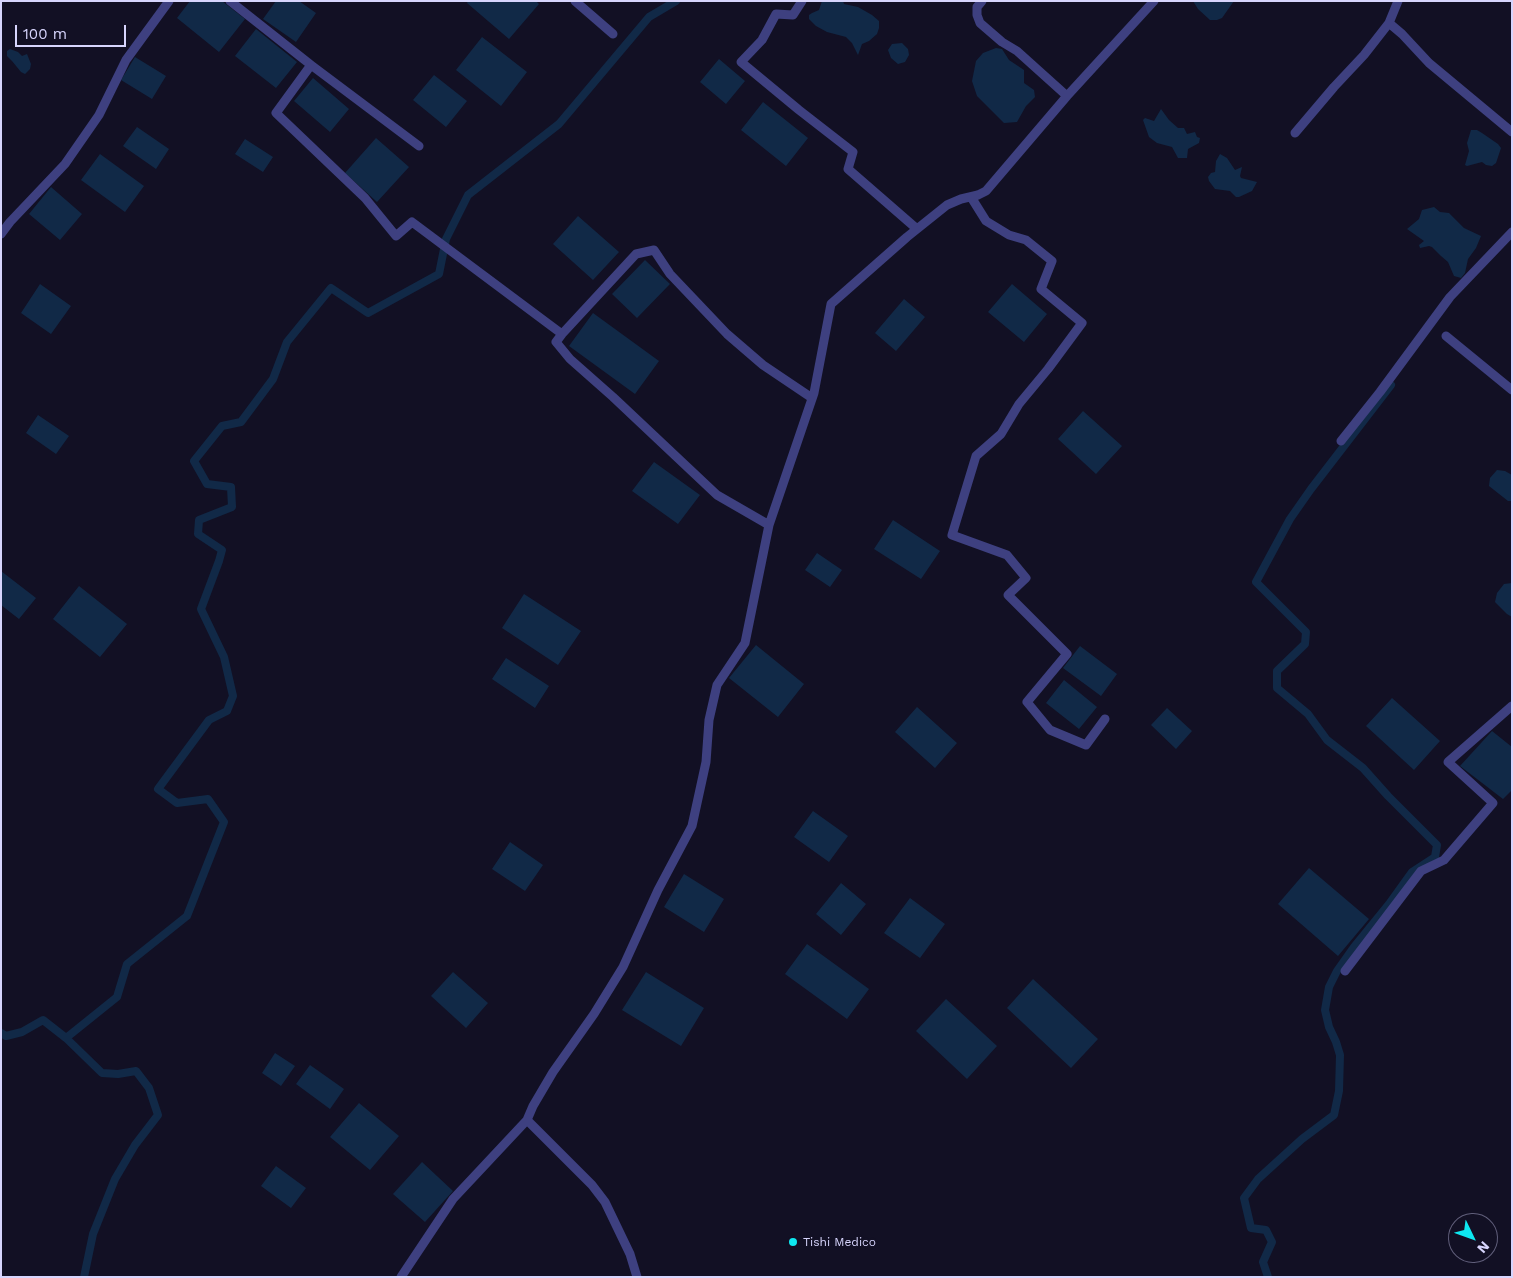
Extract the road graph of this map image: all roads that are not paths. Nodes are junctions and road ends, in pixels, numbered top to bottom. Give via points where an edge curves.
1 (169, 1) edge
2 (230, 1) edge
3 (575, 1) edge
4 (802, 1) edge
5 (982, 1) edge
6 (1154, 1) edge
7 (1398, 1) edge
8 (1389, 23) junction
9 (613, 34) dead end
10 (311, 65) junction
11 (1067, 96) junction
12 (1512, 132) edge
13 (1295, 133) dead end
14 (419, 146) dead end
15 (971, 197) junction
16 (917, 229) junction
17 (1512, 232) edge
18 (1, 234) edge
19 (562, 334) junction
20 (1446, 336) dead end
21 (1512, 390) edge
22 (812, 398) junction
23 (1341, 441) dead end
24 (769, 525) junction
25 (1512, 706) edge
26 (1105, 719) dead end
27 (1345, 971) dead end
28 (527, 1120) junction
29 (401, 1277) edge
30 (638, 1277) edge

1 - 18 street via 126,60 99,116 65,164
2 - 10 street
3 - 9 street
4 - 16 street via 793,15 776,14 762,40 741,62 853,152 848,169
5 - 11 street via 977,7 980,22
6 - 11 street
7 - 8 street
8 - 12 street via 1429,64
8 - 13 street
10 - 14 street
10 - 19 street via 276,113 365,198 396,236 412,222
11 - 15 street via 986,191
15 - 16 street via 947,204
15 - 26 street via 986,221 1009,235 1026,240 1052,261 1041,289 1082,323 1019,404 1001,434 976,456 952,535 1007,556 1026,578 1008,595 1067,654 1027,702 1050,730 1086,745
16 - 22 street via 831,304
17 - 23 street via 1450,297
19 - 22 street via 636,254 654,250 670,274 727,334 763,365
19 - 24 street via 556,342 570,359 717,495
20 - 21 street
22 - 24 street
24 - 28 street via 745,643 717,685 709,720 706,762 692,826 623,967 553,1072
25 - 27 street via 1448,762 1493,803 1444,860 1421,871
28 - 29 street via 452,1199
28 - 30 street via 605,1202

